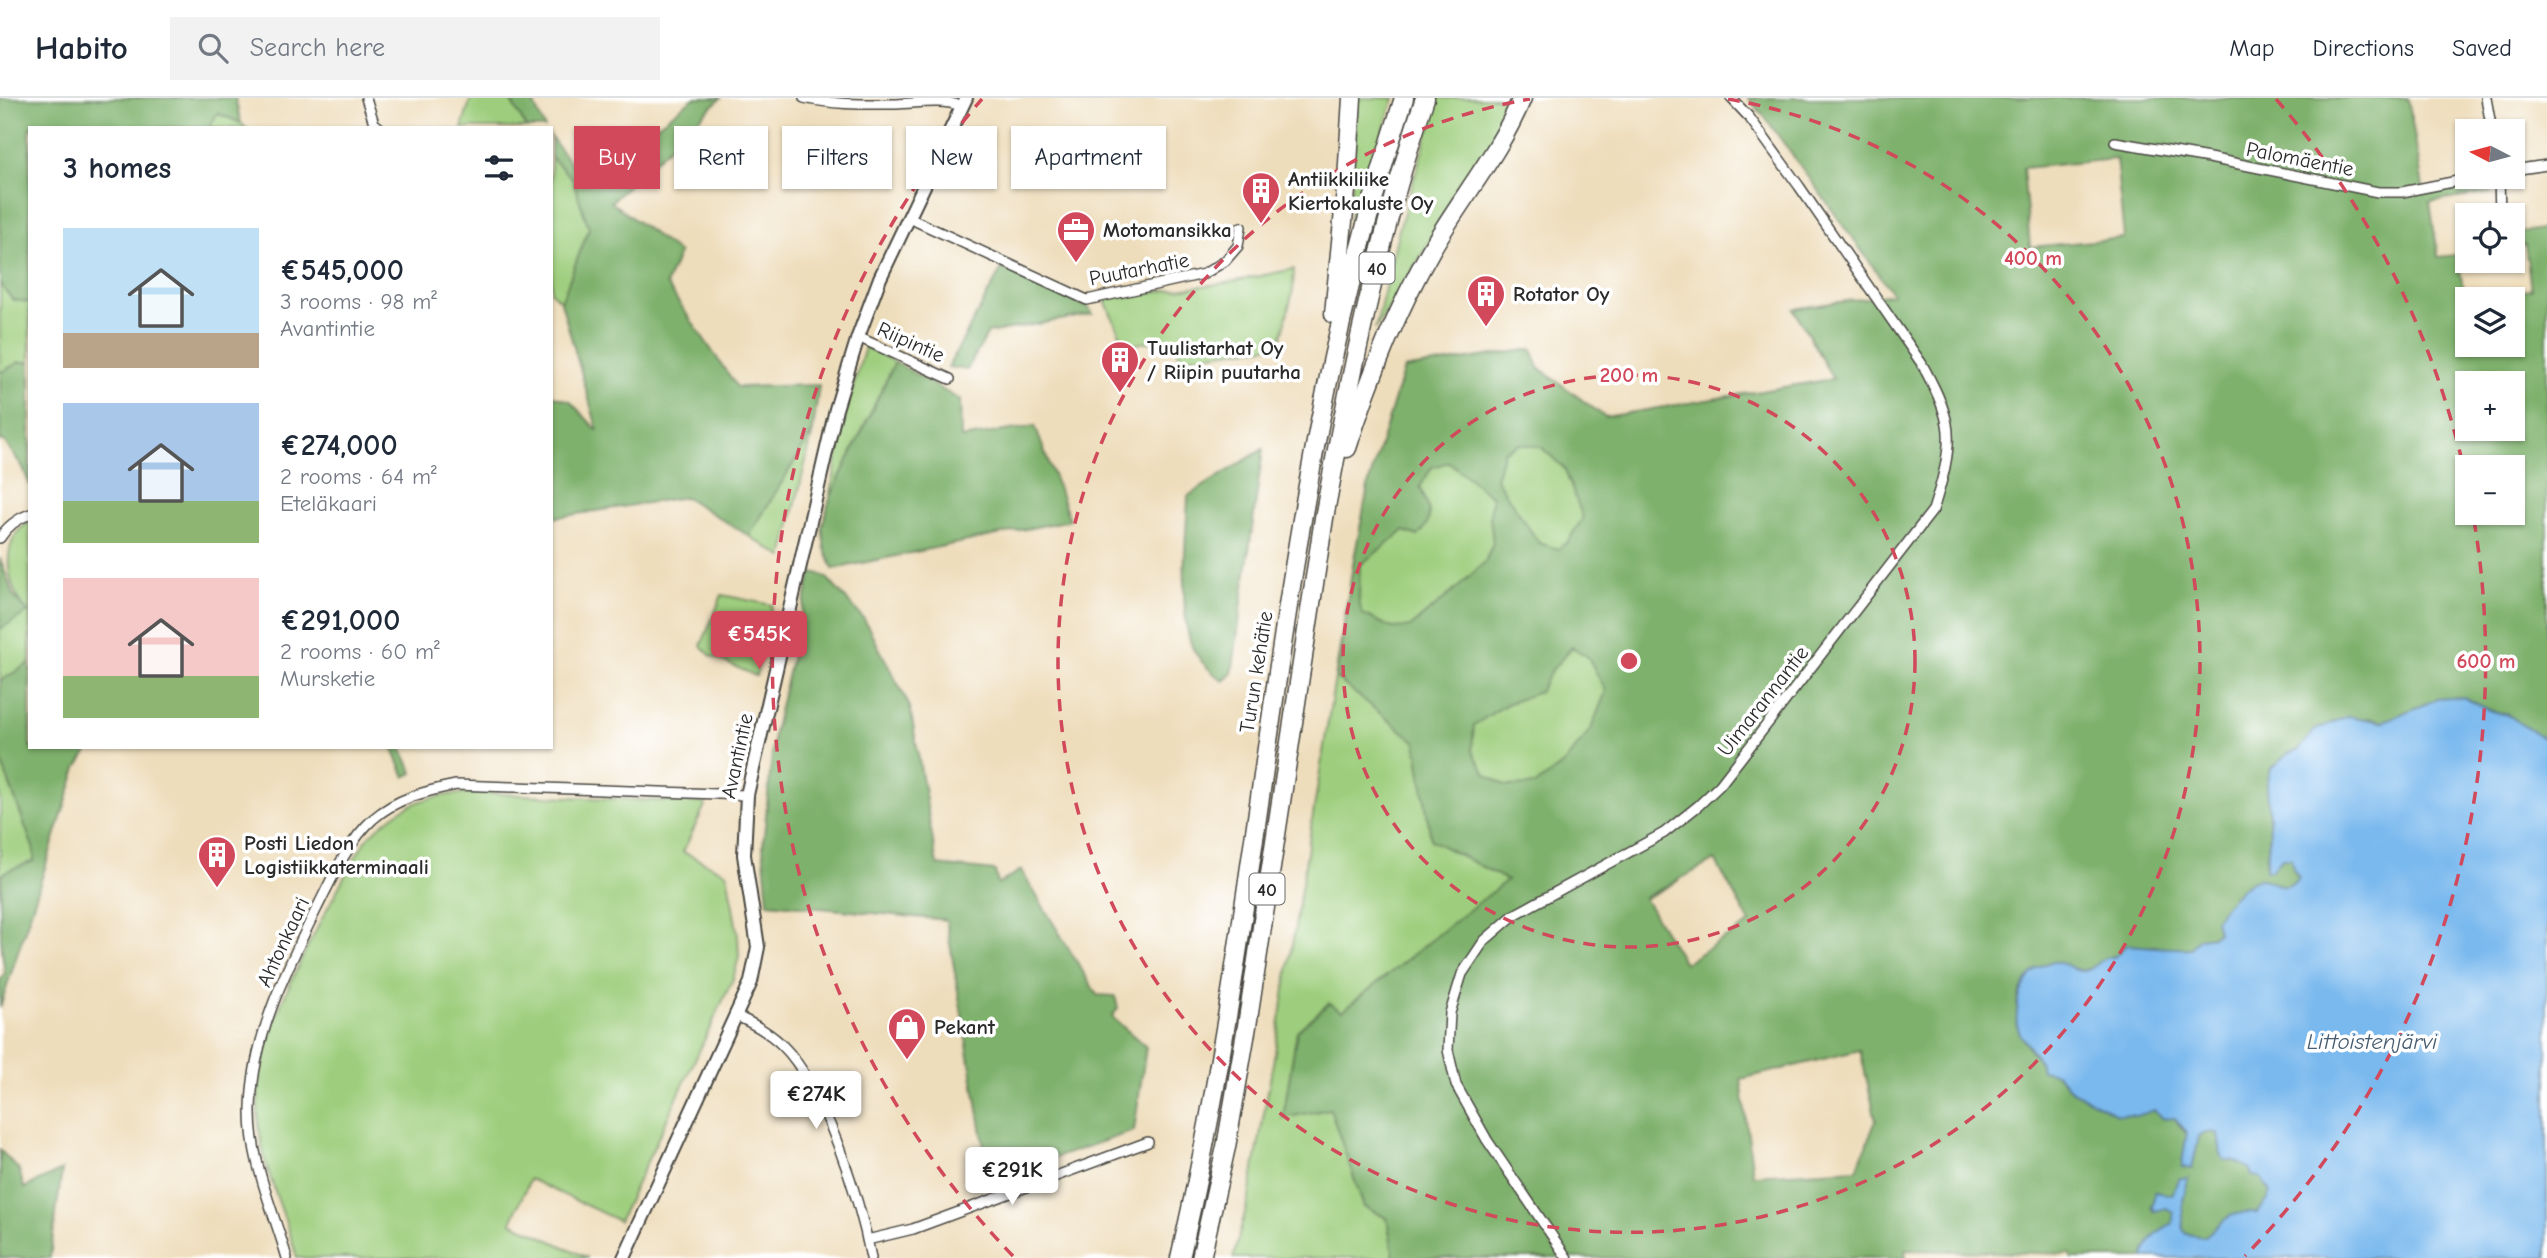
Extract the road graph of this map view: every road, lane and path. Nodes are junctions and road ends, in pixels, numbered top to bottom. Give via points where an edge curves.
1 (366, 98) edge
2 (804, 98) edge
3 (1352, 98) edge
4 (1405, 98) edge
5 (1426, 98) edge
6 (1522, 98) edge
7 (1731, 98) edge
8 (2486, 98) edge
9 (964, 102) edge
10 (2490, 119) edge
11 (378, 126) edge
12 (2115, 142) dead end
13 (2547, 165) edge
14 (2525, 168) edge
15 (2455, 182) edge
16 (909, 218) junction
17 (1241, 228) dead end
18 (858, 337) junction
19 (950, 379) dead end
20 (1326, 391) junction
21 (28, 515) edge
22 (1324, 518) junction
23 (0, 538) edge
24 (747, 795) junction
25 (737, 1016) junction
26 (1149, 1142) dead end
27 (867, 1240) junction
28 (287, 1258) edge
29 (624, 1258) edge
30 (871, 1258) edge
31 (1180, 1258) edge
32 (1201, 1258) edge
33 (1567, 1258) edge

1 - 11 street
2 - 9 street via 898,104
3 - 20 highway
4 - 20 highway, Turun kehätie / 40 via 1361,244
5 - 22 highway, Turun kehätie / 40 via 1370,298
6 - 22 highway via 1505,134 1408,290 1362,404
7 - 33 street, Uimarannantie via 1799,186 1922,363 1948,426 1945,474 1933,510 1720,785 1664,833 1514,915 1484,941 1462,974 1450,1013 1448,1049 1457,1085 1487,1140
8 - 10 street
9 - 16 street, Avantintie
12 - 15 street, Palomäentie via 2378,192
13 - 14 street
16 - 17 street, Puutarhatie via 1087,300 1204,274 1238,246
16 - 18 street, Avantintie
18 - 19 street, Riipintie
18 - 24 street, Avantintie via 836,409
20 - 31 highway, Turun kehätie / 40 via 1220,1057
21 - 23 street
22 - 32 highway, Turun kehätie / 40 via 1247,1026
24 - 25 street, Avantintie via 744,855 758,947
24 - 28 street, Ahtonkaari via 456,785 412,795 374,818 345,855 284,975 262,1035 251,1110 255,1156
25 - 27 street via 784,1047 807,1080 838,1144
25 - 29 street, Avantintie
26 - 27 street via 913,1229
27 - 30 street

